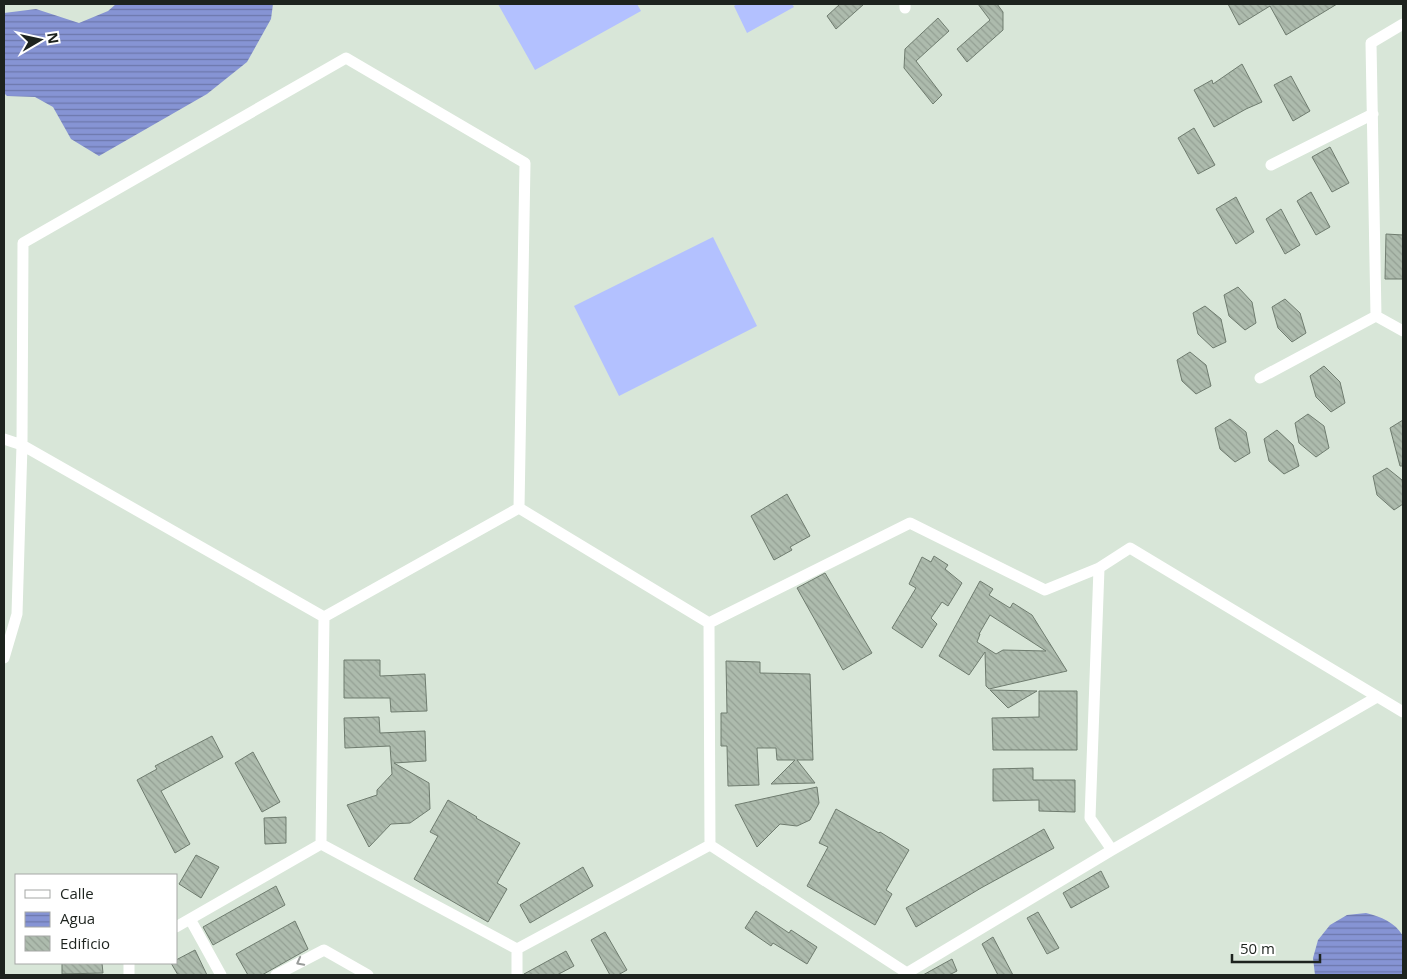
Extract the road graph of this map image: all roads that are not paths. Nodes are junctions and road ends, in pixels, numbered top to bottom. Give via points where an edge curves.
1 (1403, 24) edge
2 (1372, 114) junction
3 (1271, 165) dead end
4 (1376, 316) junction
5 (1403, 332) edge
6 (1260, 378) dead end
7 (4, 439) edge
8 (22, 445) junction
9 (519, 508) junction
10 (1099, 568) junction
11 (324, 617) junction
12 (709, 624) junction
13 (4, 658) edge
14 (1377, 697) junction
15 (1403, 712) edge
16 (321, 844) junction
17 (710, 845) junction
18 (1112, 850) junction
19 (190, 919) junction
20 (178, 926) edge
21 (517, 949) junction
22 (907, 974) edge
23 (221, 975) edge
24 (276, 975) edge
25 (368, 975) edge
26 (517, 975) edge

1 - 2 street via 1371,43
2 - 3 street
2 - 4 street
4 - 5 street
4 - 6 street
7 - 8 street
8 - 9 street via 23,243 346,58 525,163
8 - 11 street
8 - 13 street via 17,614
9 - 11 street
9 - 12 street
10 - 12 street via 1045,590 910,523
10 - 14 street via 1130,548
10 - 18 street via 1090,818
11 - 16 street
12 - 17 street
14 - 15 street
14 - 18 street
16 - 19 street
16 - 21 street
17 - 21 street
17 - 22 street
18 - 22 street
19 - 20 street
19 - 23 street
21 - 26 street
25 -> 24 street via 324,950

